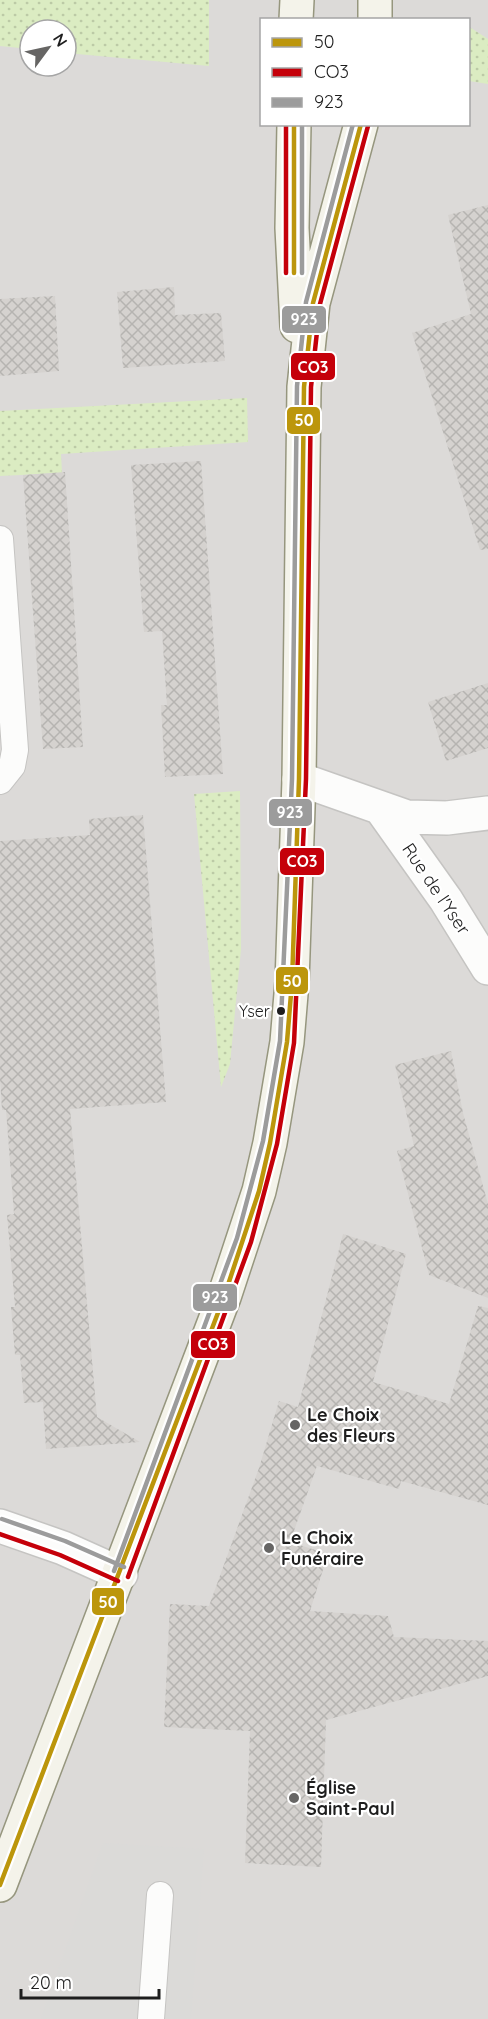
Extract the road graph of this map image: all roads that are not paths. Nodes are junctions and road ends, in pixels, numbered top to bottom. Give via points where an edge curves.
1 (297, 0) edge
2 (375, 0) edge
3 (296, 18) edge
4 (375, 18) edge
5 (294, 126) edge
6 (360, 126) edge
7 (304, 387) junction
8 (0, 539) edge
9 (298, 779) junction
10 (0, 781) edge
11 (382, 810) junction
12 (488, 813) edge
13 (488, 968) edge
14 (0, 1526) edge
15 (121, 1574) junction
16 (0, 1885) edge
17 (160, 1894) dead end
18 (151, 2019) edge

1 - 3 main road
2 - 4 main road
5 - 7 main road via 295,314
6 - 7 main road via 313,303
7 - 9 main road
8 - 10 lane via 15,750 12,766
9 - 11 street
9 - 15 main road via 287,1042 270,1143 238,1259
11 - 12 street via 426,819
11 - 13 street, Rue de l'Yser via 446,900
14 - 15 street
15 - 16 main road
17 - 18 lane

